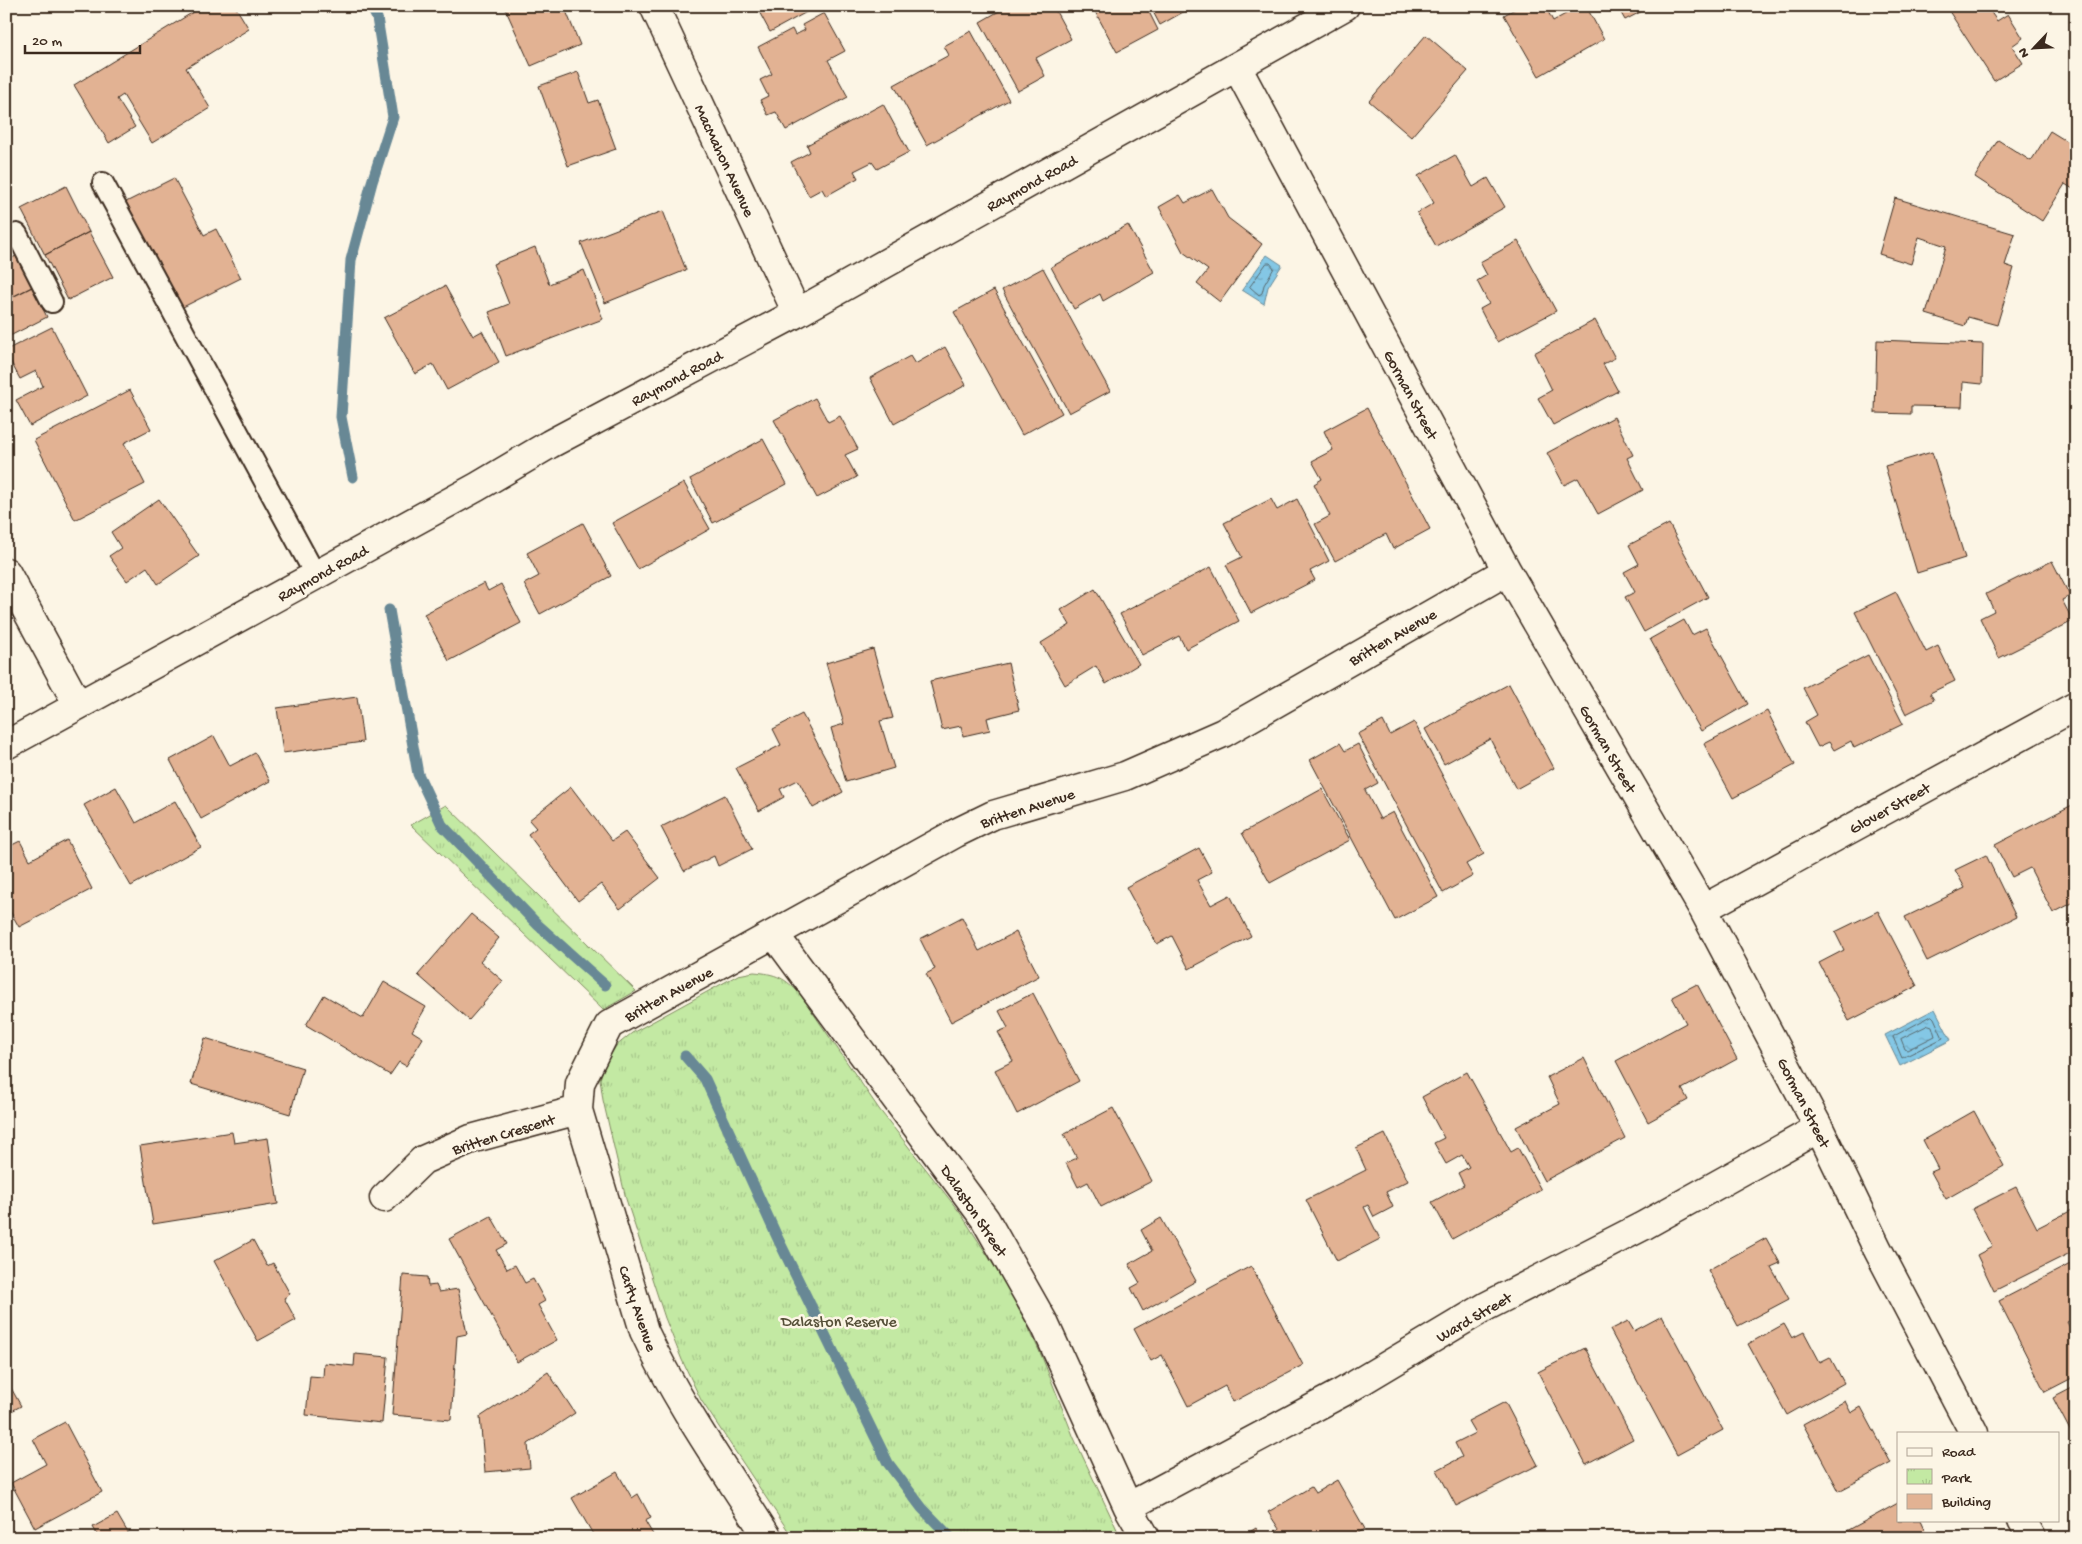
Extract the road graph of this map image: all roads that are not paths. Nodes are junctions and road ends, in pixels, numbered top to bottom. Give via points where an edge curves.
1 (654, 6) edge
2 (1345, 6) edge
3 (1237, 67) junction
4 (103, 183) dead end
5 (6, 240) edge
6 (52, 302) dead end
7 (797, 313) junction
8 (1507, 570) junction
9 (6, 572) edge
10 (316, 576) junction
11 (78, 705) junction
12 (2076, 706) edge
13 (6, 745) edge
14 (1703, 909) junction
15 (774, 934) junction
16 (580, 1083) joint
17 (578, 1110) junction
18 (1819, 1128) junction
19 (384, 1198) dead end
20 (1973, 1432) edge
21 (1128, 1507) junction
22 (2023, 1522) edge
23 (768, 1538) edge
24 (1146, 1538) edge
25 (2032, 1538) edge

1 - 7 street, MacMahon Avenue
2 - 3 street, Raymond Road
3 - 7 street, Raymond Road
3 - 8 street, Gorman Street
4 - 10 lane
5 - 6 lane via 17,234
7 - 10 street, Raymond Road via 550,444
8 - 14 street, Gorman Street
8 - 15 street, Britten Avenue via 1223,732 1125,776 993,815
9 - 11 street
10 - 11 street, Raymond Road
11 - 13 street, Raymond Road
12 - 14 street, Glover Street
14 - 18 street, Gorman Street
15 - 16 street, Britten Avenue via 609,1025
15 - 21 street, Dalaston Street via 985,1219 1045,1324
16 - 17 street, Carty Avenue
17 - 19 street, Britten Crescent via 471,1140 423,1160
17 - 23 street, Carty Avenue via 644,1330 687,1412
18 - 20 street, Gorman Street via 1878,1250
18 - 21 street, Ward Street via 1643,1226 1487,1306 1343,1392
21 - 24 street, Dalaston Street
22 - 25 street

